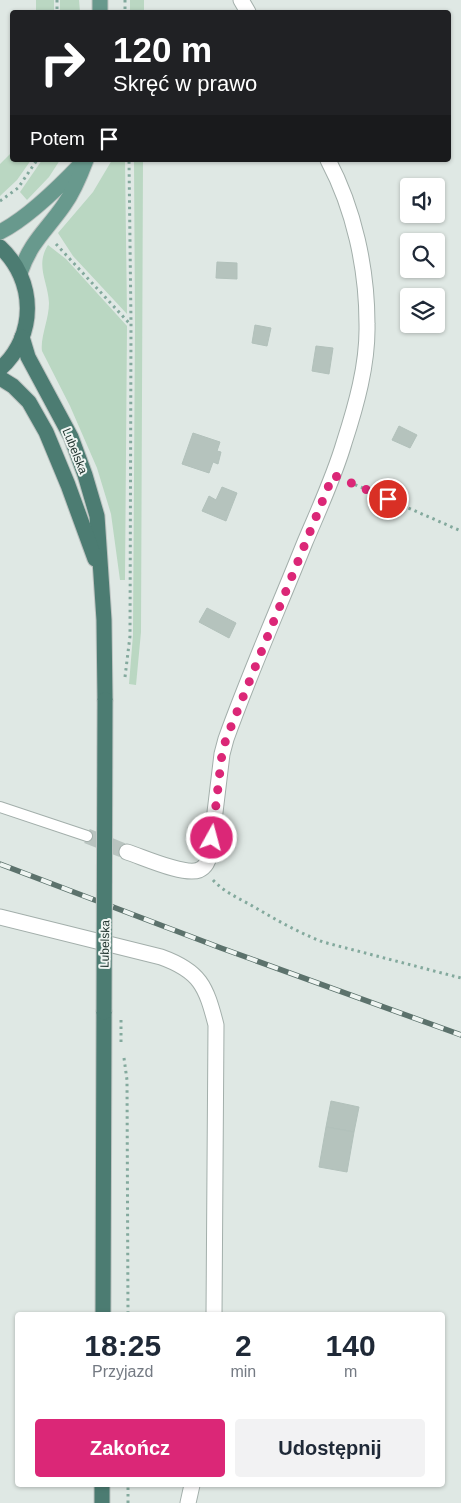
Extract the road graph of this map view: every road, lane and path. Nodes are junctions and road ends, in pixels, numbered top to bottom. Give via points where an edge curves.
1 (36, 162) edge
2 (84, 162) edge
3 (85, 162) edge
4 (129, 162) edge
5 (329, 162) edge
6 (0, 201) edge
7 (0, 232) edge
8 (50, 237) dead end
9 (0, 247) edge
10 (20, 273) junction
11 (131, 324) junction
12 (22, 338) junction
13 (0, 369) edge
14 (0, 378) edge
15 (333, 475) junction
16 (461, 531) edge
17 (100, 573) junction
18 (124, 681) dead end
19 (0, 807) edge
20 (87, 836) tunnel mouth
21 (127, 852) tunnel mouth
22 (201, 869) junction
23 (0, 916) edge
24 (461, 978) edge
25 (121, 1042) dead end
26 (103, 1312) edge
27 (128, 1312) edge
28 (214, 1312) edge
29 (102, 1487) edge
30 (128, 1487) edge
31 (192, 1487) edge
32 (102, 1503) edge
33 (128, 1503) edge
34 (188, 1503) edge

1 - 6 path via 18,188
2 - 7 main road via 50,194
3 - 10 main road via 78,183 33,244
4 - 11 path
5 - 15 street via 344,194 358,245 368,324 359,390
8 - 11 path
9 - 10 highway
10 - 12 highway via 28,305
11 - 18 path via 130,636
12 - 13 highway
12 - 17 highway, Lubelska via 28,357 67,429 85,475 97,516
14 - 17 highway, Lubelska via 25,397 46,432
15 - 16 path
15 - 22 street via 226,739 210,854 207,864
17 - 26 highway, Lubelska, bridge via 105,700
19 - 20 lane
21 - 22 street via 177,868
22 - 24 path via 228,892 307,936
23 - 28 street via 181,964 199,979 209,997 216,1025
25 - 27 path via 127,1080
29 - 32 highway
30 - 33 path
31 - 34 street

